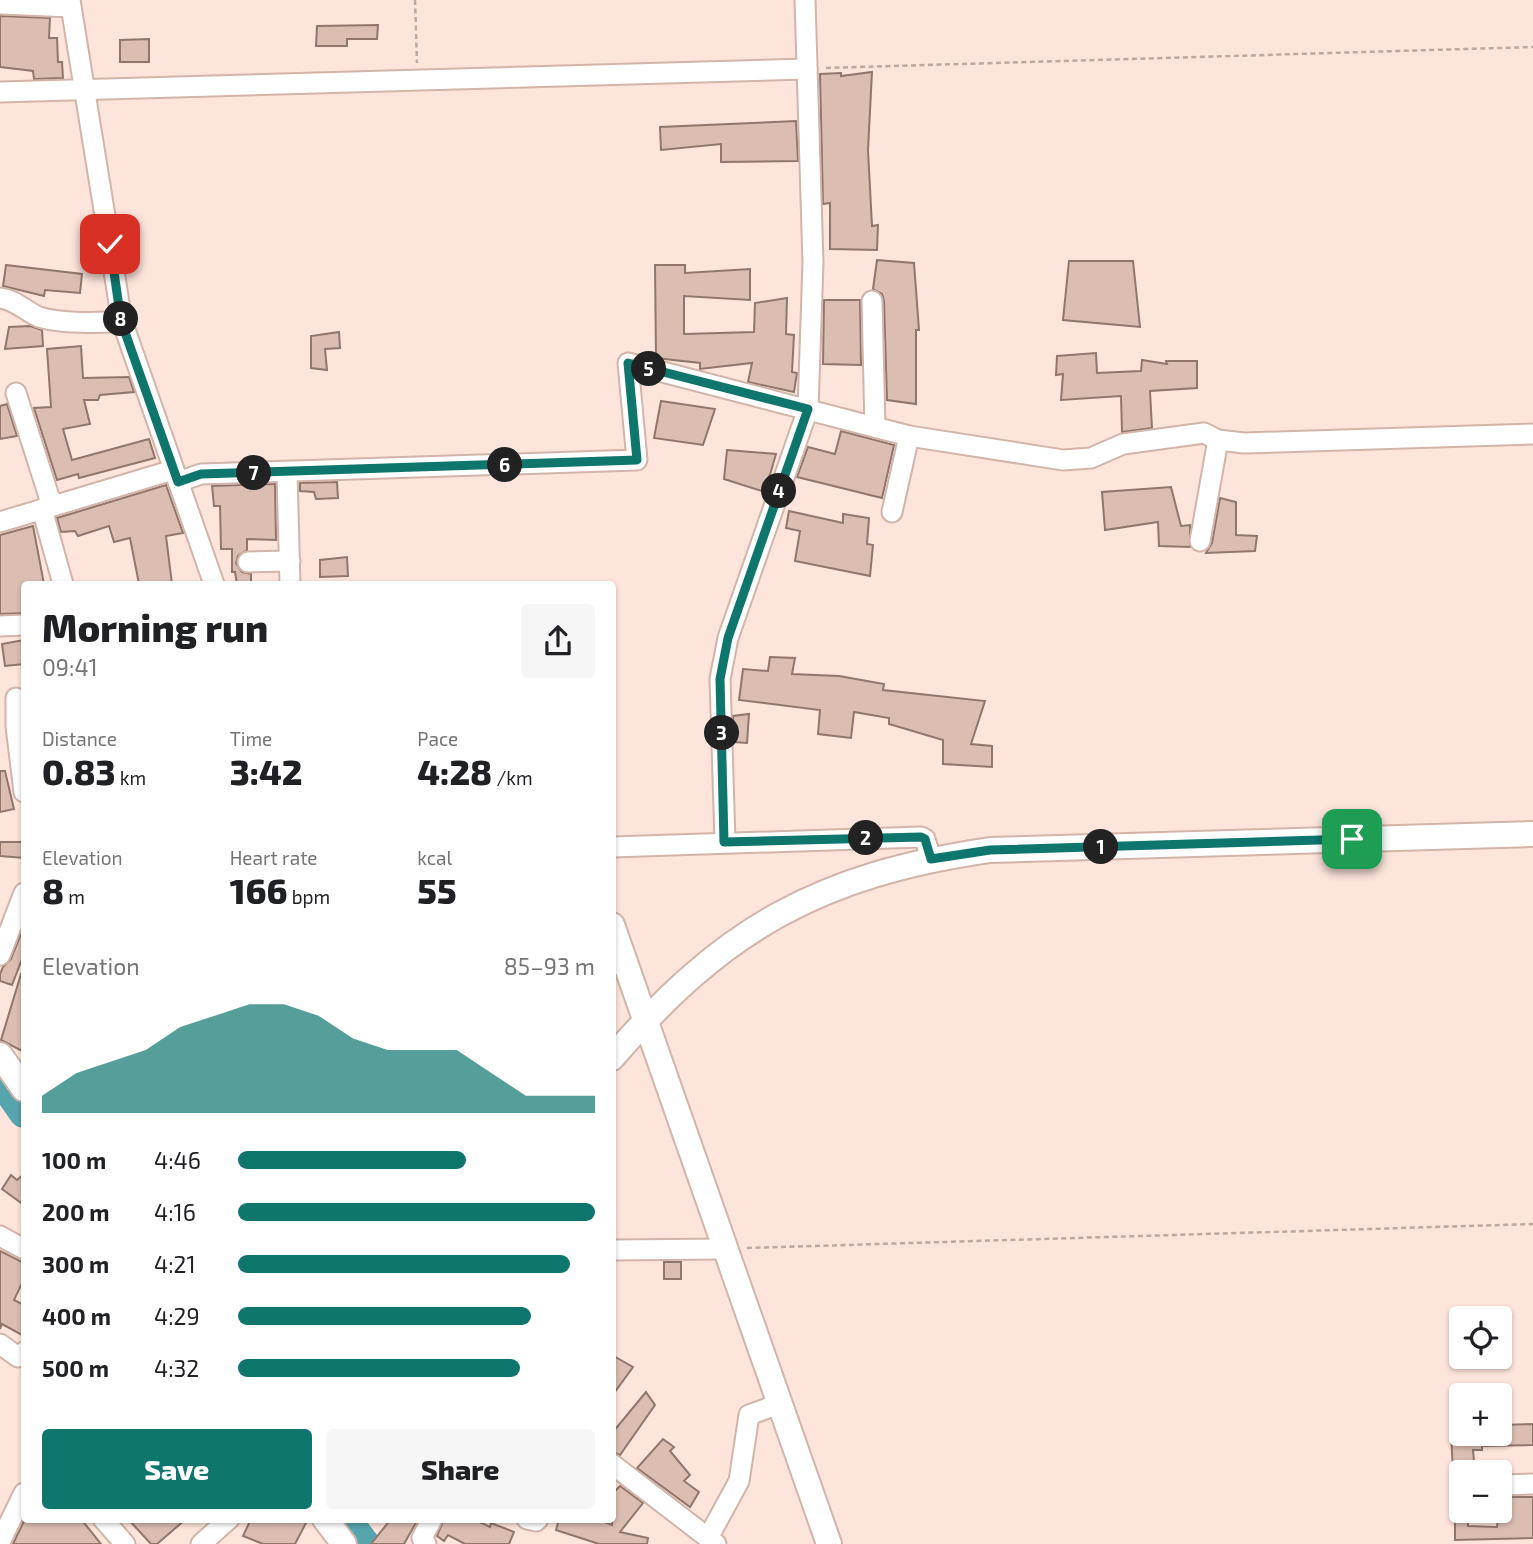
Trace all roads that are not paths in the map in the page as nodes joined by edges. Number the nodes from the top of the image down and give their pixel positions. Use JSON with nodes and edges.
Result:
{"nodes":[{"id":1,"x":805,"y":0,"type":"edge"},
{"id":2,"x":2,"y":4,"type":"dead end"},
{"id":3,"x":71,"y":4,"type":"edge"},
{"id":4,"x":807,"y":69,"type":"junction"},
{"id":5,"x":86,"y":90,"type":"junction"},
{"id":6,"x":0,"y":92,"type":"edge"},
{"id":7,"x":0,"y":298,"type":"edge"},
{"id":8,"x":873,"y":301,"type":"dead end"},
{"id":9,"x":121,"y":321,"type":"junction"},
{"id":10,"x":16,"y":393,"type":"dead end"},
{"id":11,"x":808,"y":409,"type":"junction"},
{"id":12,"x":875,"y":427,"type":"junction"},
{"id":13,"x":1533,"y":434,"type":"edge"},
{"id":14,"x":909,"y":436,"type":"junction"},
{"id":15,"x":1217,"y":440,"type":"junction"},
{"id":16,"x":287,"y":472,"type":"junction"},
{"id":17,"x":176,"y":476,"type":"junction"},
{"id":18,"x":47,"y":508,"type":"junction"},
{"id":19,"x":892,"y":512,"type":"dead end"},
{"id":20,"x":0,"y":522,"type":"edge"},
{"id":21,"x":1199,"y":541,"type":"dead end"},
{"id":22,"x":290,"y":561,"type":"junction"},
{"id":23,"x":248,"y":562,"type":"dead end"},
{"id":24,"x":62,"y":581,"type":"edge"},
{"id":25,"x":214,"y":581,"type":"edge"},
{"id":26,"x":290,"y":581,"type":"edge"},
{"id":27,"x":21,"y":625,"type":"edge"},
{"id":28,"x":0,"y":626,"type":"edge"},
{"id":29,"x":16,"y":698,"type":"dead end"},
{"id":30,"x":21,"y":767,"type":"edge"},
{"id":31,"x":1533,"y":834,"type":"edge"},
{"id":32,"x":724,"y":842,"type":"junction"},
{"id":33,"x":616,"y":846,"type":"edge"},
{"id":34,"x":931,"y":859,"type":"junction"},
{"id":35,"x":21,"y":901,"type":"edge"},
{"id":36,"x":616,"y":937,"type":"edge"},
{"id":37,"x":0,"y":955,"type":"edge"},
{"id":38,"x":647,"y":1018,"type":"junction"},
{"id":39,"x":616,"y":1053,"type":"edge"},
{"id":40,"x":0,"y":1055,"type":"edge"},
{"id":41,"x":21,"y":1085,"type":"edge"},
{"id":42,"x":0,"y":1236,"type":"edge"},
{"id":43,"x":21,"y":1247,"type":"edge"},
{"id":44,"x":726,"y":1249,"type":"junction"},
{"id":45,"x":616,"y":1250,"type":"edge"},
{"id":46,"x":0,"y":1344,"type":"edge"},
{"id":47,"x":21,"y":1354,"type":"edge"},
{"id":48,"x":779,"y":1404,"type":"junction"},
{"id":49,"x":616,"y":1467,"type":"edge"},
{"id":50,"x":1533,"y":1484,"type":"edge"},
{"id":51,"x":1512,"y":1485,"type":"edge"},
{"id":52,"x":21,"y":1499,"type":"edge"},
{"id":53,"x":107,"y":1523,"type":"edge"},
{"id":54,"x":225,"y":1523,"type":"edge"},
{"id":55,"x":328,"y":1523,"type":"edge"},
{"id":56,"x":430,"y":1523,"type":"edge"},
{"id":57,"x":712,"y":1541,"type":"edge"},
{"id":58,"x":0,"y":1542,"type":"edge"},
{"id":59,"x":125,"y":1544,"type":"edge"},
{"id":60,"x":201,"y":1544,"type":"edge"},
{"id":61,"x":344,"y":1544,"type":"edge"},
{"id":62,"x":426,"y":1544,"type":"edge"},
{"id":63,"x":829,"y":1544,"type":"edge"}],
"edges":[{"from":1,"to":4,"type":"street"},
{"from":2,"to":3,"type":"street"},
{"from":3,"to":5,"type":"street"},
{"from":4,"to":5,"type":"street"},
{"from":4,"to":11,"type":"street"},
{"from":5,"to":6,"type":"street"},
{"from":5,"to":9,"type":"street"},
{"from":7,"to":9,"type":"street"},
{"from":8,"to":12,"type":"street"},
{"from":9,"to":17,"type":"street"},
{"from":10,"to":18,"type":"street"},
{"from":11,"to":12,"type":"street"},
{"from":11,"to":16,"type":"street"},
{"from":11,"to":32,"type":"street"},
{"from":12,"to":14,"type":"street"},
{"from":13,"to":15,"type":"street"},
{"from":14,"to":15,"type":"street"},
{"from":14,"to":19,"type":"street"},
{"from":15,"to":21,"type":"street"},
{"from":16,"to":17,"type":"street"},
{"from":16,"to":22,"type":"street"},
{"from":17,"to":18,"type":"street"},
{"from":17,"to":25,"type":"street"},
{"from":18,"to":20,"type":"street"},
{"from":18,"to":24,"type":"street"},
{"from":22,"to":23,"type":"street"},
{"from":22,"to":26,"type":"street"},
{"from":27,"to":28,"type":"street"},
{"from":29,"to":30,"type":"street"},
{"from":31,"to":34,"type":"street"},
{"from":32,"to":33,"type":"street"},
{"from":32,"to":34,"type":"street"},
{"from":34,"to":38,"type":"street"},
{"from":35,"to":37,"type":"street"},
{"from":36,"to":38,"type":"street"},
{"from":38,"to":39,"type":"street"},
{"from":38,"to":44,"type":"street"},
{"from":40,"to":41,"type":"street"},
{"from":42,"to":43,"type":"street"},
{"from":44,"to":45,"type":"street"},
{"from":44,"to":48,"type":"street"},
{"from":46,"to":47,"type":"street"},
{"from":48,"to":57,"type":"street"},
{"from":48,"to":63,"type":"street"},
{"from":49,"to":57,"type":"street"},
{"from":50,"to":51,"type":"street"},
{"from":52,"to":58,"type":"street"},
{"from":53,"to":59,"type":"street"},
{"from":54,"to":60,"type":"street"},
{"from":55,"to":61,"type":"street"},
{"from":56,"to":62,"type":"street"}]}
